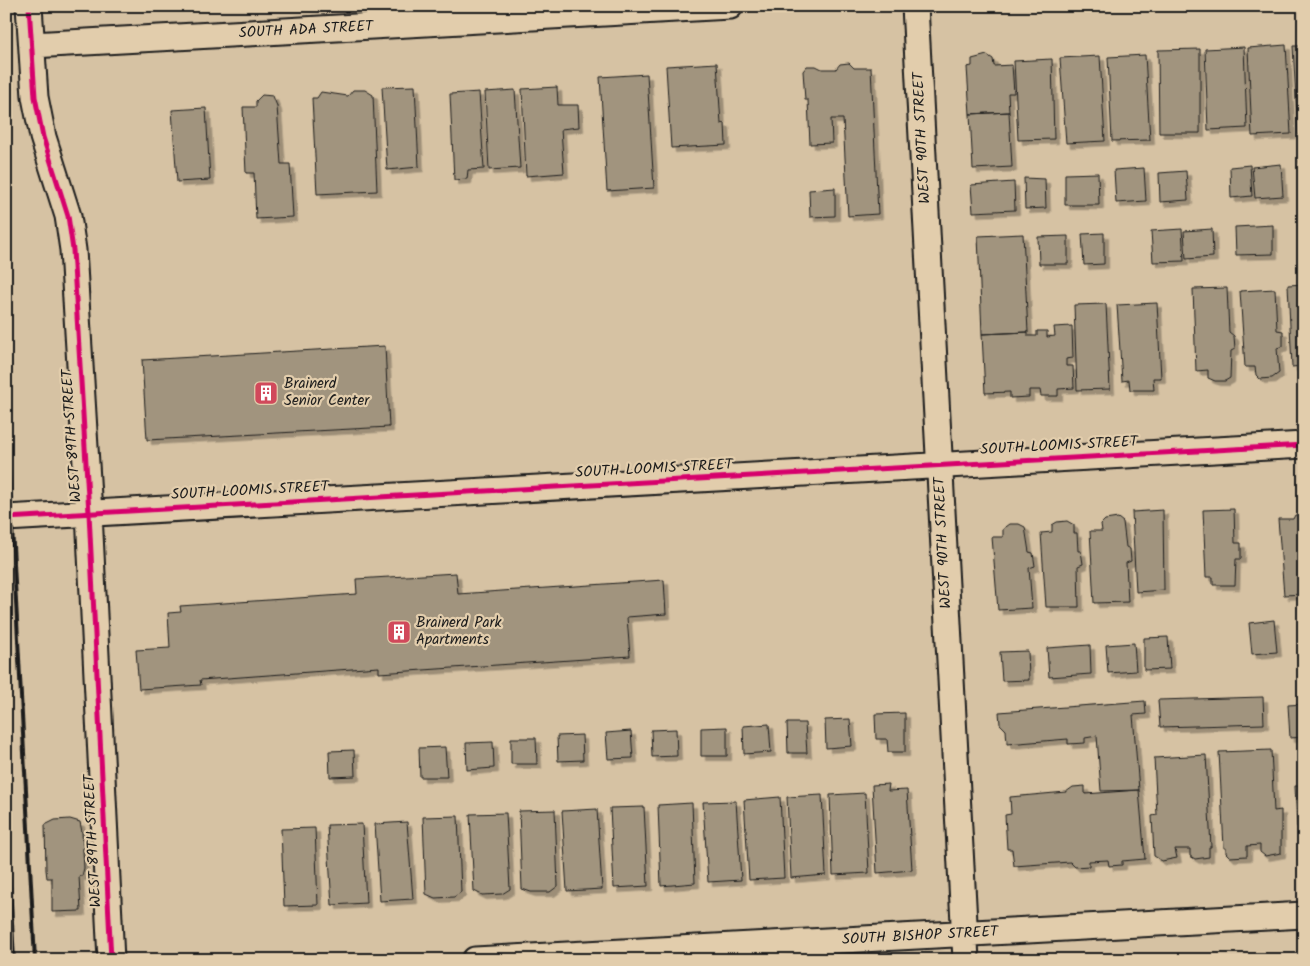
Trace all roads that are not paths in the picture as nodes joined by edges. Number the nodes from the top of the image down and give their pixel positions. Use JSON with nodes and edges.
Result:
{"nodes":[{"id":1,"x":30,"y":6,"type":"edge"},
{"id":2,"x":730,"y":6,"type":"edge"},
{"id":3,"x":915,"y":6,"type":"edge"},
{"id":4,"x":32,"y":45,"type":"junction"},
{"id":5,"x":1304,"y":445,"type":"edge"},
{"id":6,"x":939,"y":465,"type":"junction"},
{"id":7,"x":89,"y":513,"type":"junction"},
{"id":8,"x":6,"y":518,"type":"edge"},
{"id":9,"x":1304,"y":915,"type":"edge"},
{"id":10,"x":964,"y":934,"type":"junction"},
{"id":11,"x":111,"y":960,"type":"edge"},
{"id":12,"x":475,"y":960,"type":"edge"},
{"id":13,"x":966,"y":960,"type":"edge"}],
"edges":[{"from":1,"to":4,"type":"street","name":"WEST 89TH STREET"},
{"from":2,"to":4,"type":"street","name":"SOUTH ADA STREET"},
{"from":3,"to":6,"type":"street","name":"WEST 90TH STREET"},
{"from":4,"to":7,"type":"street","name":"WEST 89TH STREET"},
{"from":5,"to":6,"type":"street","name":"SOUTH LOOMIS STREET"},
{"from":6,"to":7,"type":"street","name":"SOUTH LOOMIS STREET"},
{"from":6,"to":10,"type":"street","name":"WEST 90TH STREET"},
{"from":7,"to":8,"type":"street","name":"SOUTH LOOMIS STREET"},
{"from":7,"to":11,"type":"street","name":"WEST 89TH STREET"},
{"from":9,"to":10,"type":"street","name":"SOUTH BISHOP STREET"},
{"from":10,"to":12,"type":"street","name":"SOUTH BISHOP STREET"},
{"from":10,"to":13,"type":"street","name":"WEST 90TH STREET"}]}
